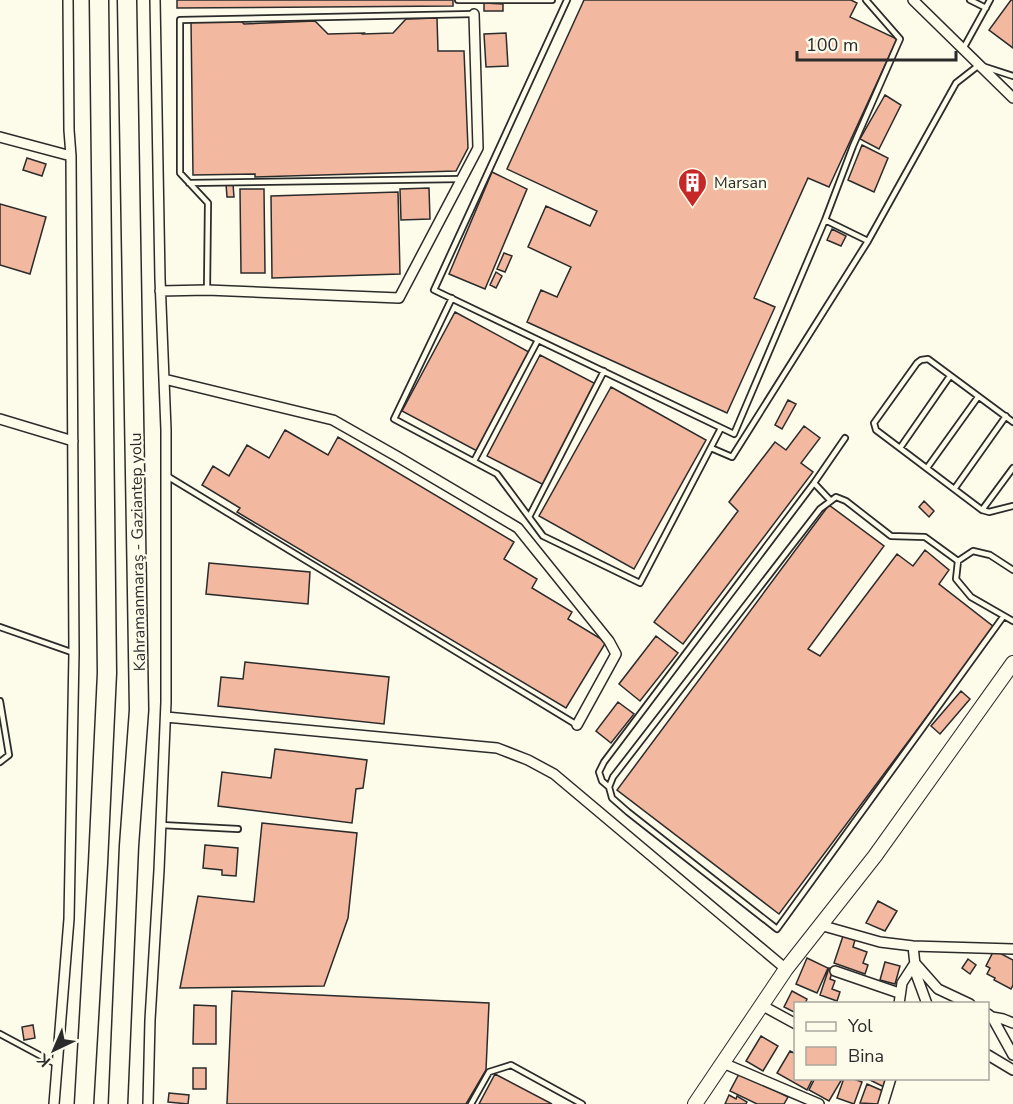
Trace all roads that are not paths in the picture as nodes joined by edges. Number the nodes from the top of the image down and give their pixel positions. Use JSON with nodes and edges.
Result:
{"nodes":[{"id":1,"x":68,"y":0,"type":"edge"},
{"id":2,"x":99,"y":0,"type":"edge"},
{"id":3,"x":127,"y":0,"type":"edge"},
{"id":4,"x":155,"y":0,"type":"edge"},
{"id":5,"x":458,"y":0,"type":"edge"},
{"id":6,"x":552,"y":0,"type":"edge"},
{"id":7,"x":567,"y":0,"type":"edge"},
{"id":8,"x":866,"y":0,"type":"edge"},
{"id":9,"x":913,"y":0,"type":"edge"},
{"id":10,"x":970,"y":0,"type":"edge"},
{"id":11,"x":990,"y":0,"type":"edge"},
{"id":12,"x":986,"y":8,"type":"junction"},
{"id":13,"x":474,"y":14,"type":"joint"},
{"id":14,"x":963,"y":49,"type":"junction"},
{"id":15,"x":979,"y":65,"type":"junction"},
{"id":16,"x":1013,"y":76,"type":"edge"},
{"id":17,"x":1013,"y":98,"type":"edge"},
{"id":18,"x":0,"y":137,"type":"edge"},
{"id":19,"x":71,"y":156,"type":"junction"},
{"id":20,"x":461,"y":179,"type":"junction"},
{"id":21,"x":189,"y":183,"type":"junction"},
{"id":22,"x":825,"y":220,"type":"junction"},
{"id":23,"x":868,"y":241,"type":"junction"},
{"id":24,"x":207,"y":290,"type":"junction"},
{"id":25,"x":160,"y":291,"type":"junction"},
{"id":26,"x":452,"y":298,"type":"junction"},
{"id":27,"x":538,"y":340,"type":"junction"},
{"id":28,"x":604,"y":371,"type":"junction"},
{"id":29,"x":950,"y":376,"type":"junction"},
{"id":30,"x":164,"y":379,"type":"junction"},
{"id":31,"x":978,"y":397,"type":"junction"},
{"id":32,"x":1006,"y":416,"type":"junction"},
{"id":33,"x":0,"y":419,"type":"edge"},
{"id":34,"x":1013,"y":422,"type":"edge"},
{"id":35,"x":721,"y":428,"type":"junction"},
{"id":36,"x":845,"y":438,"type":"dead end"},
{"id":37,"x":73,"y":441,"type":"junction"},
{"id":38,"x":711,"y":448,"type":"junction"},
{"id":39,"x":900,"y":448,"type":"junction"},
{"id":40,"x":474,"y":461,"type":"junction"},
{"id":41,"x":927,"y":468,"type":"junction"},
{"id":42,"x":1013,"y":468,"type":"edge"},
{"id":43,"x":166,"y":475,"type":"junction"},
{"id":44,"x":814,"y":483,"type":"junction"},
{"id":45,"x":955,"y":488,"type":"junction"},
{"id":46,"x":830,"y":500,"type":"junction"},
{"id":47,"x":1013,"y":506,"type":"edge"},
{"id":48,"x":982,"y":510,"type":"junction"},
{"id":49,"x":529,"y":517,"type":"junction"},
{"id":50,"x":958,"y":561,"type":"junction"},
{"id":51,"x":1013,"y":570,"type":"edge"},
{"id":52,"x":1003,"y":617,"type":"junction"},
{"id":53,"x":1013,"y":621,"type":"edge"},
{"id":54,"x":0,"y":627,"type":"edge"},
{"id":55,"x":74,"y":653,"type":"junction"},
{"id":56,"x":1013,"y":663,"type":"edge"},
{"id":57,"x":0,"y":701,"type":"edge"},
{"id":58,"x":165,"y":717,"type":"junction"},
{"id":59,"x":577,"y":725,"type":"joint"},
{"id":60,"x":0,"y":762,"type":"edge"},
{"id":61,"x":609,"y":787,"type":"junction"},
{"id":62,"x":161,"y":825,"type":"junction"},
{"id":63,"x":238,"y":829,"type":"dead end"},
{"id":64,"x":820,"y":925,"type":"junction"},
{"id":65,"x":913,"y":946,"type":"junction"},
{"id":66,"x":1013,"y":949,"type":"edge"},
{"id":67,"x":915,"y":963,"type":"junction"},
{"id":68,"x":786,"y":969,"type":"junction"},
{"id":69,"x":835,"y":971,"type":"dead end"},
{"id":70,"x":899,"y":993,"type":"junction"},
{"id":71,"x":899,"y":1002,"type":"edge"},
{"id":72,"x":926,"y":1002,"type":"edge"},
{"id":73,"x":966,"y":1002,"type":"edge"},
{"id":74,"x":763,"y":1006,"type":"junction"},
{"id":75,"x":989,"y":1016,"type":"edge"},
{"id":76,"x":794,"y":1023,"type":"edge"},
{"id":77,"x":1013,"y":1023,"type":"edge"},
{"id":78,"x":0,"y":1034,"type":"edge"},
{"id":79,"x":1013,"y":1055,"type":"edge"},
{"id":80,"x":989,"y":1056,"type":"edge"},
{"id":81,"x":723,"y":1063,"type":"junction"},
{"id":82,"x":56,"y":1064,"type":"junction"},
{"id":83,"x":1013,"y":1070,"type":"edge"},
{"id":84,"x":890,"y":1080,"type":"edge"},
{"id":85,"x":54,"y":1104,"type":"edge"},
{"id":86,"x":84,"y":1104,"type":"edge"},
{"id":87,"x":118,"y":1104,"type":"edge"},
{"id":88,"x":148,"y":1104,"type":"edge"},
{"id":89,"x":471,"y":1104,"type":"edge"},
{"id":90,"x":582,"y":1104,"type":"edge"},
{"id":91,"x":695,"y":1104,"type":"edge"},
{"id":92,"x":819,"y":1104,"type":"edge"},
{"id":93,"x":884,"y":1104,"type":"edge"}],
"edges":[{"from":1,"to":19,"type":"street"},
{"from":2,"to":86,"type":"highway","name":"Kahramanmaraş - Gaziantep yolu"},
{"from":3,"to":87,"type":"highway","name":"Kahramanmaraş - Gaziantep yolu"},
{"from":4,"to":25,"type":"street"},
{"from":5,"to":6,"type":"lane"},
{"from":7,"to":26,"type":"lane"},
{"from":8,"to":22,"type":"lane"},
{"from":9,"to":14,"type":"street"},
{"from":10,"to":12,"type":"lane"},
{"from":11,"to":12,"type":"lane"},
{"from":12,"to":14,"type":"lane"},
{"from":13,"to":20,"type":"street"},
{"from":13,"to":21,"type":"lane"},
{"from":14,"to":15,"type":"street"},
{"from":15,"to":16,"type":"lane"},
{"from":15,"to":17,"type":"street"},
{"from":15,"to":23,"type":"lane"},
{"from":18,"to":19,"type":"street"},
{"from":19,"to":37,"type":"street"},
{"from":20,"to":21,"type":"lane"},
{"from":20,"to":24,"type":"street"},
{"from":21,"to":24,"type":"lane"},
{"from":22,"to":23,"type":"lane"},
{"from":22,"to":35,"type":"lane"},
{"from":23,"to":38,"type":"lane"},
{"from":24,"to":25,"type":"street"},
{"from":25,"to":30,"type":"street"},
{"from":26,"to":27,"type":"lane"},
{"from":26,"to":40,"type":"lane"},
{"from":27,"to":28,"type":"lane"},
{"from":27,"to":40,"type":"lane"},
{"from":28,"to":35,"type":"lane"},
{"from":28,"to":49,"type":"lane"},
{"from":29,"to":31,"type":"lane"},
{"from":29,"to":39,"type":"lane"},
{"from":29,"to":39,"type":"lane"},
{"from":30,"to":43,"type":"street"},
{"from":30,"to":59,"type":"street"},
{"from":31,"to":32,"type":"lane"},
{"from":31,"to":41,"type":"lane"},
{"from":32,"to":34,"type":"lane"},
{"from":32,"to":45,"type":"lane"},
{"from":33,"to":37,"type":"street"},
{"from":35,"to":38,"type":"lane"},
{"from":36,"to":44,"type":"lane"},
{"from":37,"to":55,"type":"street"},
{"from":38,"to":49,"type":"lane"},
{"from":39,"to":41,"type":"lane"},
{"from":40,"to":49,"type":"lane"},
{"from":41,"to":45,"type":"lane"},
{"from":42,"to":48,"type":"lane"},
{"from":43,"to":58,"type":"street"},
{"from":43,"to":59,"type":"lane"},
{"from":44,"to":46,"type":"lane"},
{"from":44,"to":61,"type":"lane"},
{"from":45,"to":48,"type":"lane"},
{"from":46,"to":50,"type":"lane"},
{"from":46,"to":61,"type":"lane"},
{"from":47,"to":48,"type":"lane"},
{"from":50,"to":51,"type":"lane"},
{"from":50,"to":52,"type":"lane"},
{"from":52,"to":53,"type":"lane"},
{"from":52,"to":61,"type":"lane"},
{"from":54,"to":55,"type":"lane"},
{"from":55,"to":82,"type":"street"},
{"from":56,"to":64,"type":"street"},
{"from":57,"to":60,"type":"lane"},
{"from":58,"to":62,"type":"street"},
{"from":58,"to":68,"type":"street"},
{"from":62,"to":63,"type":"lane"},
{"from":62,"to":88,"type":"street"},
{"from":64,"to":65,"type":"street"},
{"from":64,"to":68,"type":"street"},
{"from":65,"to":66,"type":"street"},
{"from":65,"to":67,"type":"street"},
{"from":67,"to":70,"type":"street"},
{"from":67,"to":72,"type":"street"},
{"from":67,"to":73,"type":"street"},
{"from":68,"to":74,"type":"street"},
{"from":69,"to":70,"type":"street"},
{"from":70,"to":71,"type":"street"},
{"from":74,"to":76,"type":"street"},
{"from":74,"to":81,"type":"street"},
{"from":75,"to":77,"type":"street"},
{"from":75,"to":79,"type":"street"},
{"from":78,"to":82,"type":"lane"},
{"from":80,"to":83,"type":"street"},
{"from":81,"to":91,"type":"street"},
{"from":81,"to":92,"type":"street"},
{"from":82,"to":85,"type":"street"},
{"from":84,"to":93,"type":"street"},
{"from":89,"to":90,"type":"lane"}]}
